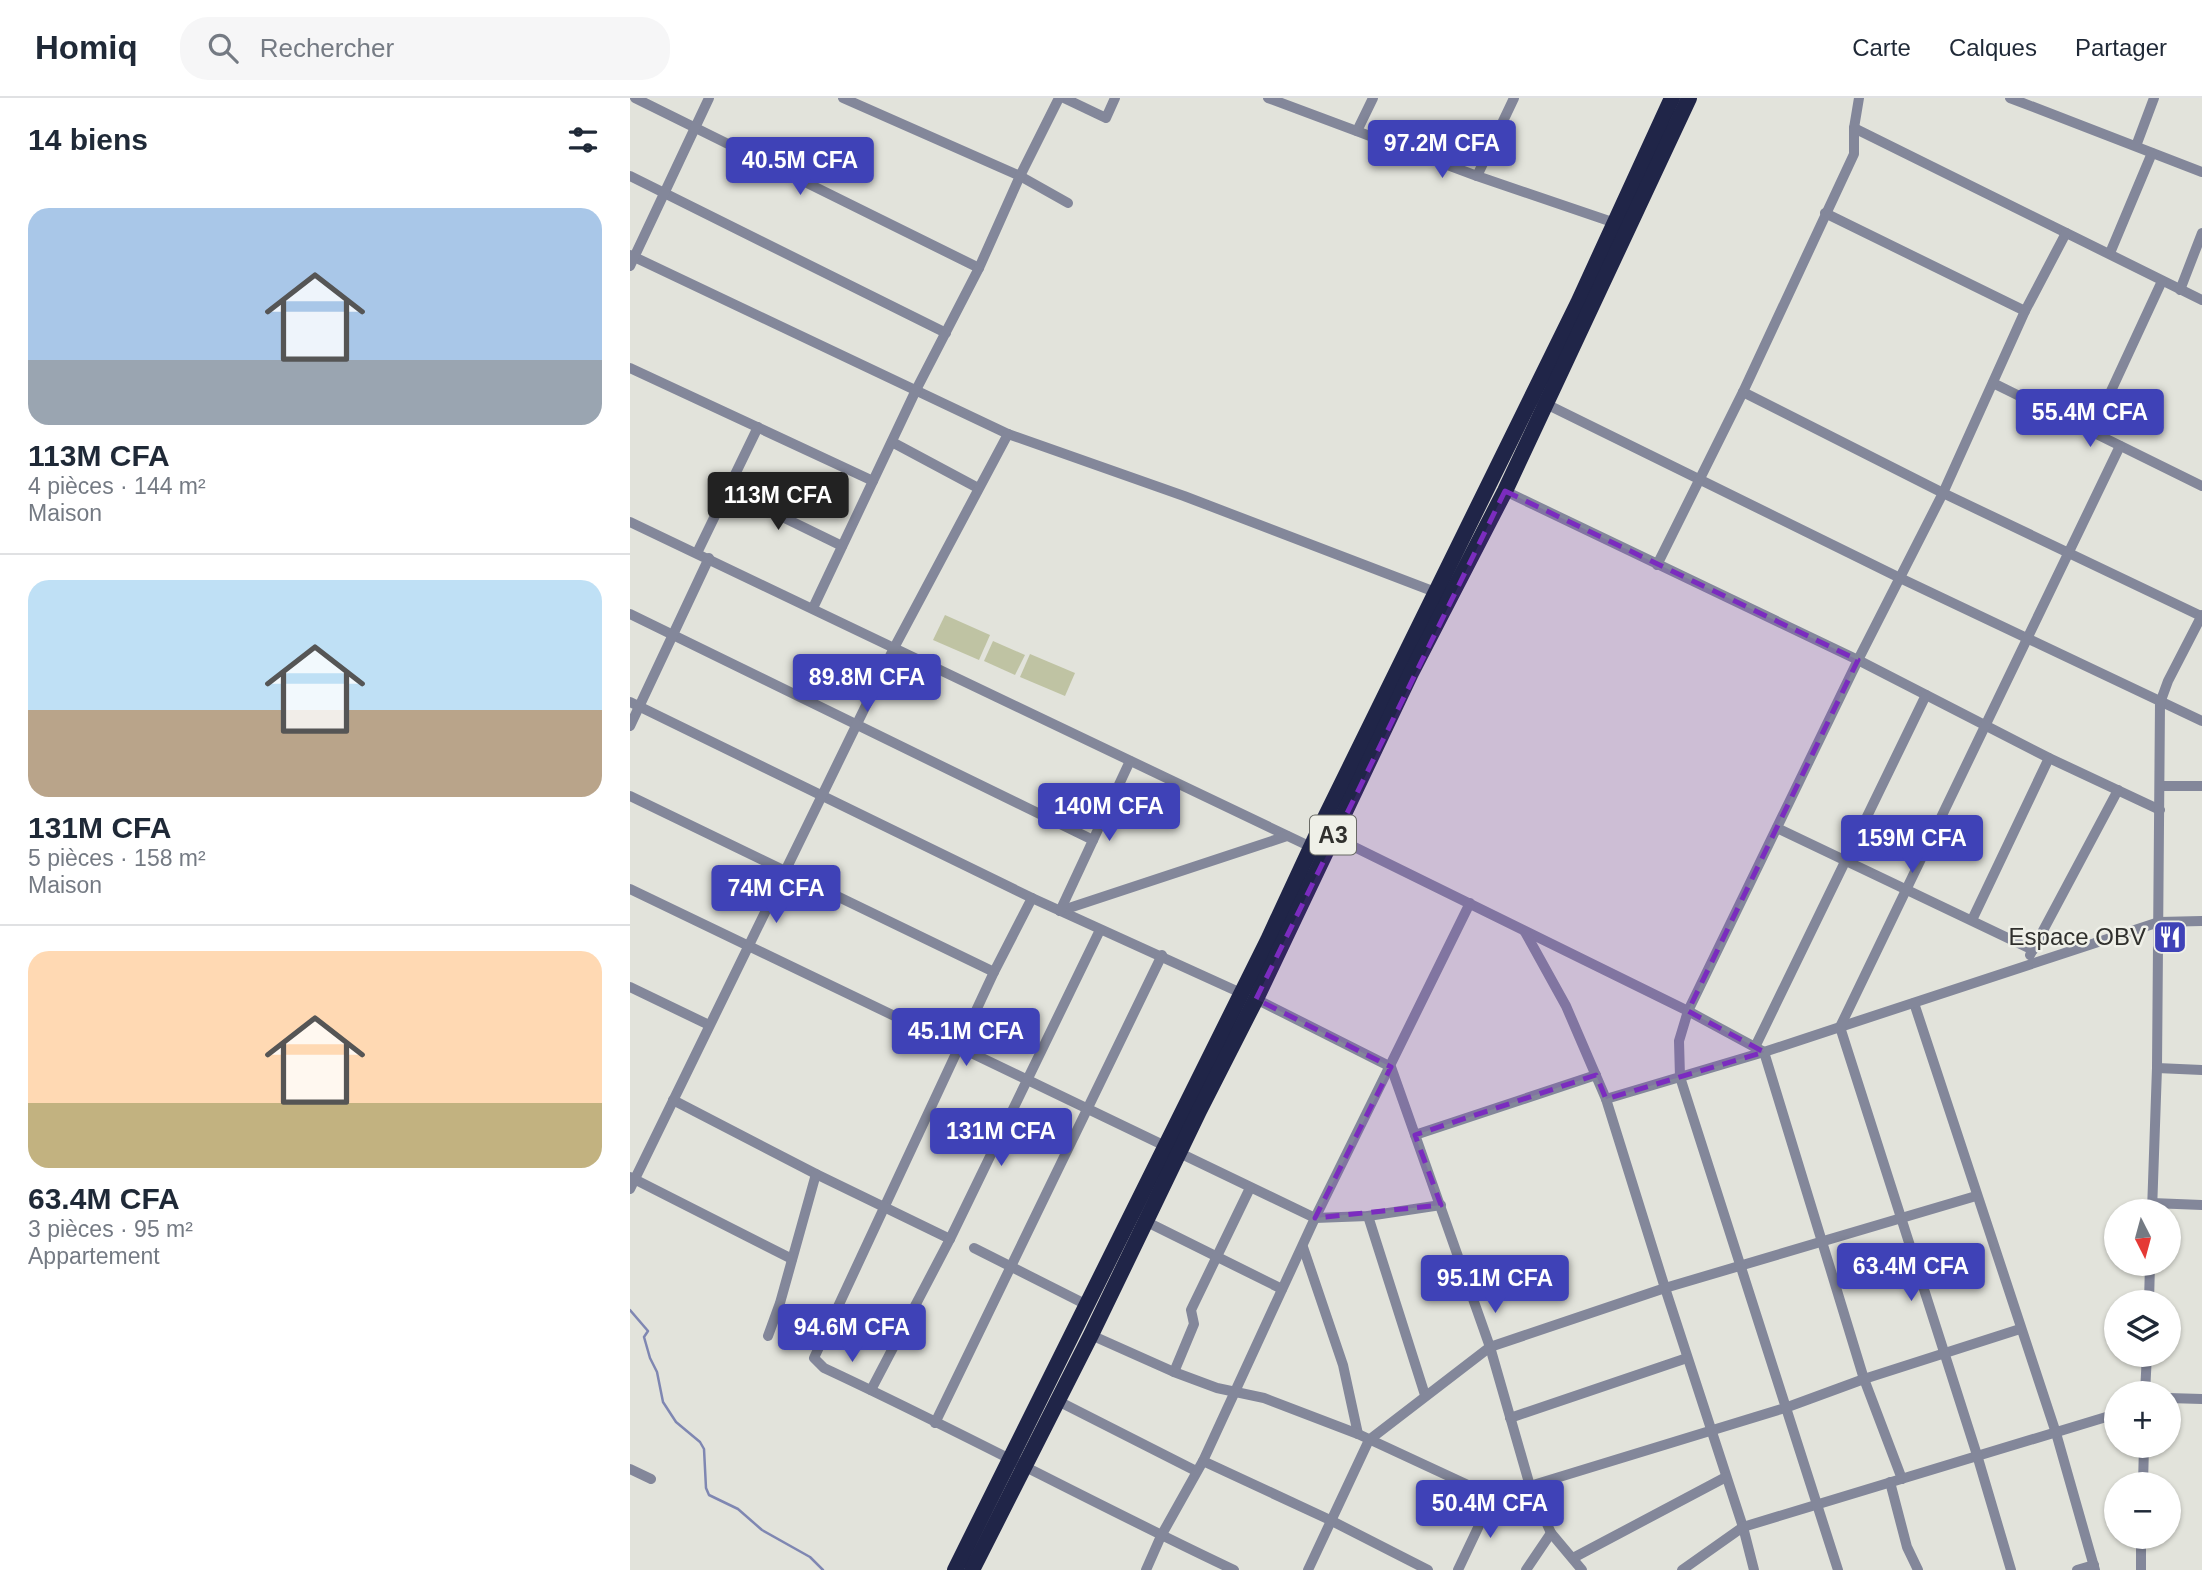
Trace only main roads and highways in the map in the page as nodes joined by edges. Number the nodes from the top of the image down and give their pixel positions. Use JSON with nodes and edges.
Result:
{"nodes":[{"id":1,"x":1672,"y":98,"type":"edge"},
{"id":2,"x":1689,"y":98,"type":"edge"},
{"id":3,"x":1621,"y":225,"type":"junction"},
{"id":4,"x":1538,"y":400,"type":"junction"},
{"id":5,"x":1326,"y":833,"type":"junction"},
{"id":6,"x":1248,"y":996,"type":"junction"},
{"id":7,"x":1172,"y":1151,"type":"junction"},
{"id":8,"x":1018,"y":1462,"type":"junction"},
{"id":9,"x":956,"y":1570,"type":"edge"},
{"id":10,"x":972,"y":1570,"type":"edge"}],
"edges":[{"from":1,"to":3,"type":"highway","number":"A3"},
{"from":2,"to":3,"type":"highway","number":"A3"},
{"from":3,"to":4,"type":"highway","number":"A3"},
{"from":4,"to":5,"type":"highway","number":"A3"},
{"from":4,"to":5,"type":"highway","number":"A3"},
{"from":5,"to":6,"type":"highway","number":"A3"},
{"from":5,"to":6,"type":"highway","number":"A3"},
{"from":6,"to":7,"type":"highway","number":"A3"},
{"from":7,"to":8,"type":"highway","number":"A3"},
{"from":7,"to":8,"type":"highway","number":"A3"},
{"from":8,"to":9,"type":"highway","number":"A3"},
{"from":8,"to":10,"type":"highway","number":"A3"}]}
